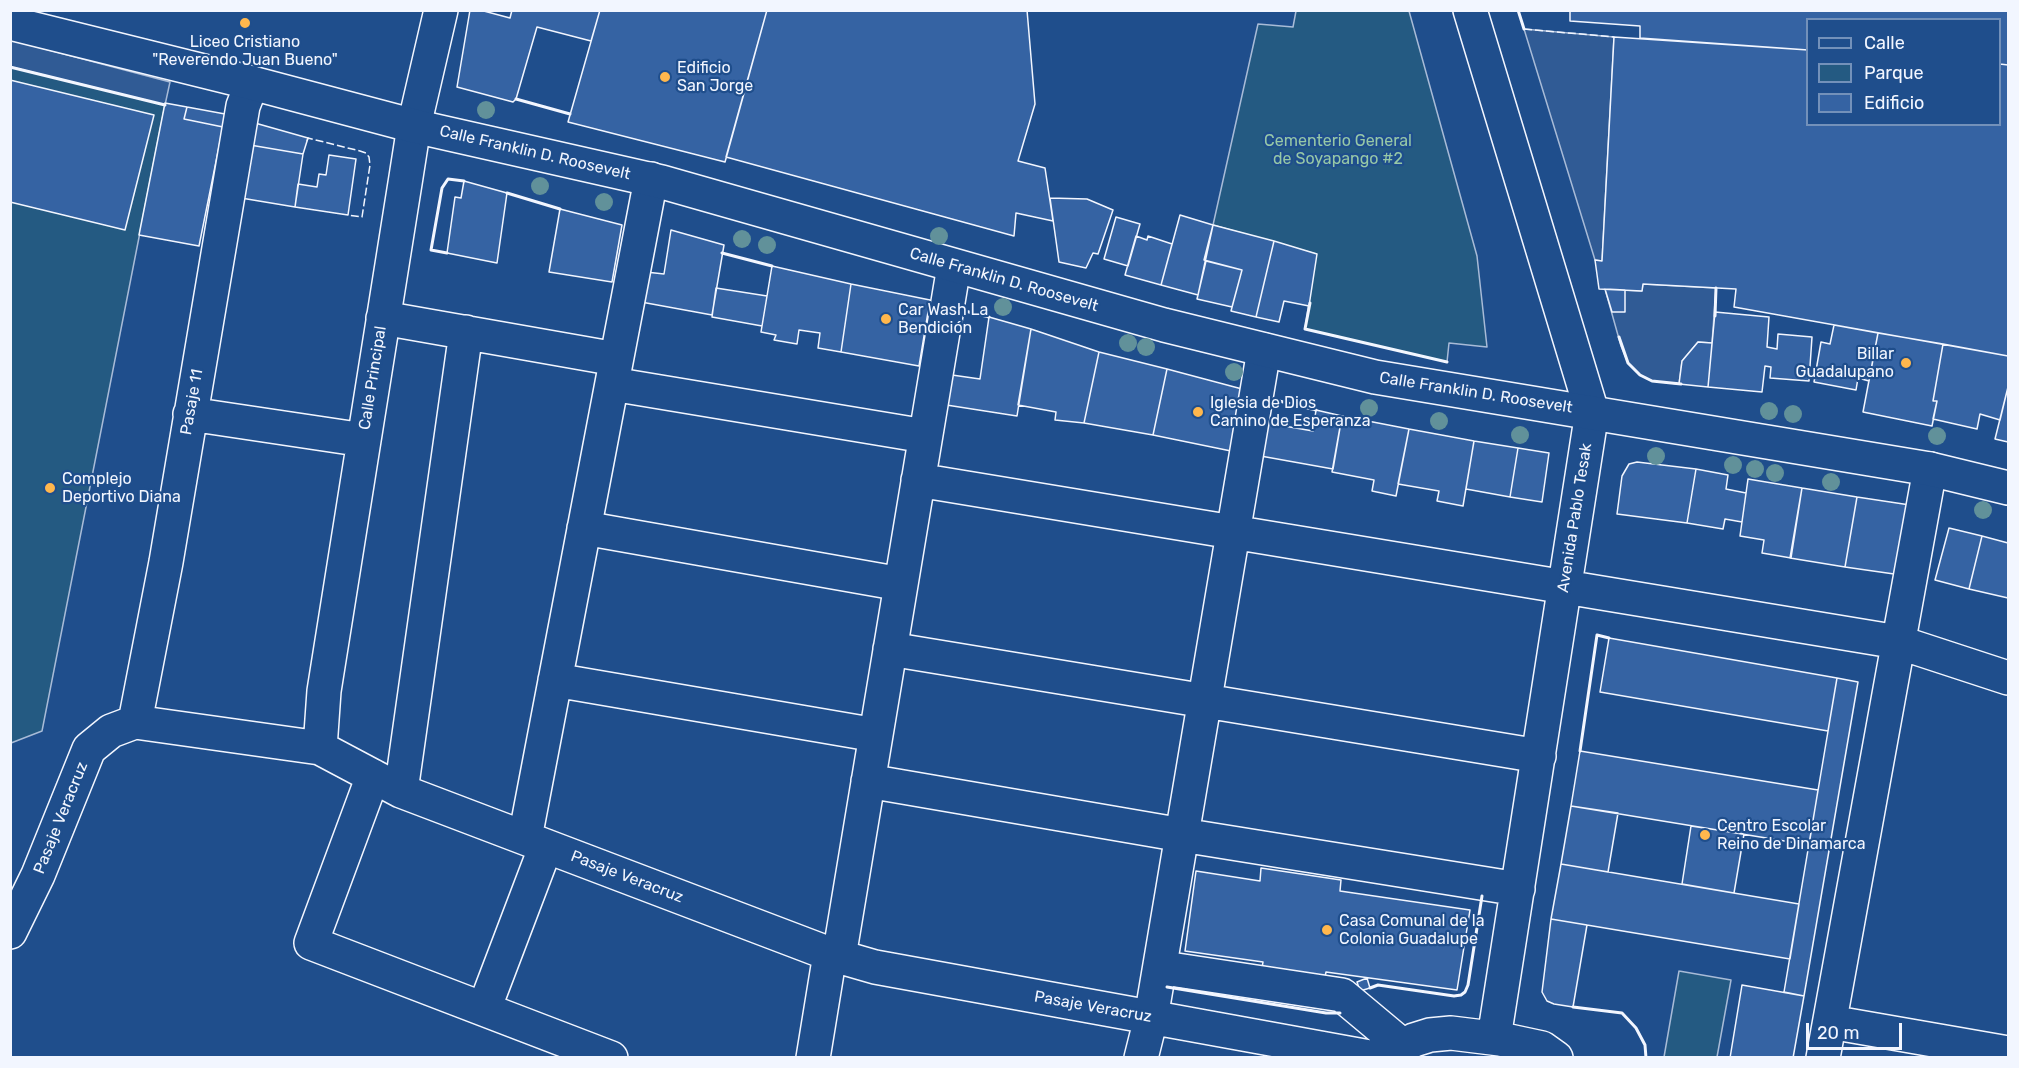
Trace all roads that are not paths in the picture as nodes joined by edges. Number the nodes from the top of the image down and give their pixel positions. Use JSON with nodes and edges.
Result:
{"nodes":[{"id":1,"x":441,"y":10,"type":"edge"},
{"id":2,"x":1470,"y":10,"type":"edge"},
{"id":3,"x":10,"y":23,"type":"edge"},
{"id":4,"x":252,"y":83,"type":"junction"},
{"id":5,"x":414,"y":126,"type":"junction"},
{"id":6,"x":651,"y":179,"type":"junction"},
{"id":7,"x":954,"y":266,"type":"junction"},
{"id":8,"x":383,"y":318,"type":"junction"},
{"id":9,"x":466,"y":332,"type":"junction"},
{"id":10,"x":1264,"y":350,"type":"junction"},
{"id":11,"x":614,"y":371,"type":"junction"},
{"id":12,"x":1592,"y":412,"type":"junction"},
{"id":13,"x":190,"y":414,"type":"junction"},
{"id":14,"x":925,"y":436,"type":"junction"},
{"id":15,"x":364,"y":440,"type":"junction"},
{"id":16,"x":1930,"y":469,"type":"junction"},
{"id":17,"x":918,"y":480,"type":"junction"},
{"id":18,"x":2008,"y":488,"type":"edge"},
{"id":19,"x":584,"y":528,"type":"junction"},
{"id":20,"x":1233,"y":532,"type":"junction"},
{"id":21,"x":901,"y":584,"type":"junction"},
{"id":22,"x":1565,"y":586,"type":"junction"},
{"id":23,"x":1898,"y":642,"type":"junction"},
{"id":24,"x":890,"y":649,"type":"junction"},
{"id":25,"x":2008,"y":678,"type":"edge"},
{"id":26,"x":555,"y":680,"type":"junction"},
{"id":27,"x":1204,"y":701,"type":"junction"},
{"id":28,"x":135,"y":722,"type":"junction"},
{"id":29,"x":876,"y":735,"type":"junction"},
{"id":30,"x":320,"y":748,"type":"junction"},
{"id":31,"x":1539,"y":756,"type":"junction"},
{"id":32,"x":868,"y":781,"type":"junction"},
{"id":33,"x":387,"y":783,"type":"junction"},
{"id":34,"x":1182,"y":835,"type":"junction"},
{"id":35,"x":536,"y":842,"type":"junction"},
{"id":36,"x":1518,"y":889,"type":"junction"},
{"id":37,"x":10,"y":932,"type":"edge"},
{"id":38,"x":834,"y":956,"type":"junction"},
{"id":39,"x":1170,"y":969,"type":"dead end"},
{"id":40,"x":484,"y":1009,"type":"junction"},
{"id":41,"x":1151,"y":1018,"type":"junction"},
{"id":42,"x":1830,"y":1022,"type":"junction"},
{"id":43,"x":1494,"y":1038,"type":"junction"},
{"id":44,"x":2008,"y":1047,"type":"edge"},
{"id":45,"x":1390,"y":1054,"type":"edge"},
{"id":46,"x":611,"y":1058,"type":"edge"},
{"id":47,"x":813,"y":1058,"type":"edge"},
{"id":48,"x":1141,"y":1058,"type":"edge"},
{"id":49,"x":1556,"y":1058,"type":"edge"},
{"id":50,"x":1823,"y":1058,"type":"edge"}],
"edges":[{"from":1,"to":5,"type":"street","name":"Calle Principal"},
{"from":2,"to":12,"type":"street","name":"Avenida Pablo Tesak"},
{"from":3,"to":4,"type":"street","name":"Calle Franklin D. Roosevelt"},
{"from":4,"to":5,"type":"street","name":"Calle Franklin D. Roosevelt"},
{"from":4,"to":13,"type":"street","name":"Pasaje 11"},
{"from":5,"to":6,"type":"street","name":"Calle Franklin D. Roosevelt"},
{"from":5,"to":8,"type":"street","name":"Calle Principal"},
{"from":6,"to":7,"type":"street","name":"Calle Franklin D. Roosevelt"},
{"from":6,"to":11,"type":"street"},
{"from":7,"to":10,"type":"street","name":"Calle Franklin D. Roosevelt"},
{"from":7,"to":14,"type":"street"},
{"from":8,"to":9,"type":"street"},
{"from":8,"to":15,"type":"street","name":"Calle Principal"},
{"from":9,"to":11,"type":"street"},
{"from":9,"to":33,"type":"street"},
{"from":10,"to":12,"type":"street","name":"Calle Franklin D. Roosevelt"},
{"from":10,"to":20,"type":"street"},
{"from":11,"to":14,"type":"street"},
{"from":11,"to":19,"type":"street"},
{"from":12,"to":16,"type":"street","name":"Calle Franklin D. Roosevelt"},
{"from":12,"to":22,"type":"street","name":"Avenida Pablo Tesak"},
{"from":13,"to":15,"type":"street"},
{"from":13,"to":28,"type":"street","name":"Pasaje 11"},
{"from":14,"to":17,"type":"street"},
{"from":15,"to":30,"type":"street","name":"Calle Principal"},
{"from":16,"to":18,"type":"street","name":"Calle Franklin D. Roosevelt"},
{"from":16,"to":23,"type":"street"},
{"from":17,"to":20,"type":"street"},
{"from":17,"to":21,"type":"street"},
{"from":19,"to":21,"type":"street"},
{"from":19,"to":26,"type":"street"},
{"from":20,"to":22,"type":"street"},
{"from":20,"to":27,"type":"street"},
{"from":21,"to":24,"type":"street"},
{"from":22,"to":23,"type":"street"},
{"from":22,"to":31,"type":"street","name":"Avenida Pablo Tesak"},
{"from":23,"to":25,"type":"street"},
{"from":23,"to":42,"type":"street"},
{"from":24,"to":27,"type":"street"},
{"from":24,"to":29,"type":"street"},
{"from":26,"to":29,"type":"street"},
{"from":26,"to":35,"type":"street"},
{"from":27,"to":31,"type":"street"},
{"from":27,"to":34,"type":"street"},
{"from":28,"to":30,"type":"street","name":"Pasaje Veracruz"},
{"from":28,"to":37,"type":"street","name":"Pasaje Veracruz"},
{"from":29,"to":32,"type":"street"},
{"from":30,"to":33,"type":"street","name":"Pasaje Veracruz"},
{"from":31,"to":36,"type":"street","name":"Avenida Pablo Tesak"},
{"from":32,"to":34,"type":"street"},
{"from":32,"to":38,"type":"street"},
{"from":33,"to":35,"type":"street","name":"Pasaje Veracruz"},
{"from":33,"to":40,"type":"street"},
{"from":34,"to":36,"type":"street"},
{"from":34,"to":41,"type":"street"},
{"from":35,"to":38,"type":"street","name":"Pasaje Veracruz"},
{"from":35,"to":40,"type":"street"},
{"from":36,"to":43,"type":"street","name":"Avenida Pablo Tesak"},
{"from":38,"to":41,"type":"street","name":"Pasaje Veracruz"},
{"from":38,"to":47,"type":"street"},
{"from":39,"to":45,"type":"street"},
{"from":40,"to":46,"type":"street"},
{"from":41,"to":45,"type":"street","name":"Pasaje Veracruz"},
{"from":41,"to":48,"type":"street"},
{"from":42,"to":44,"type":"street"},
{"from":42,"to":50,"type":"street"},
{"from":43,"to":45,"type":"street"},
{"from":43,"to":49,"type":"street"}]}
